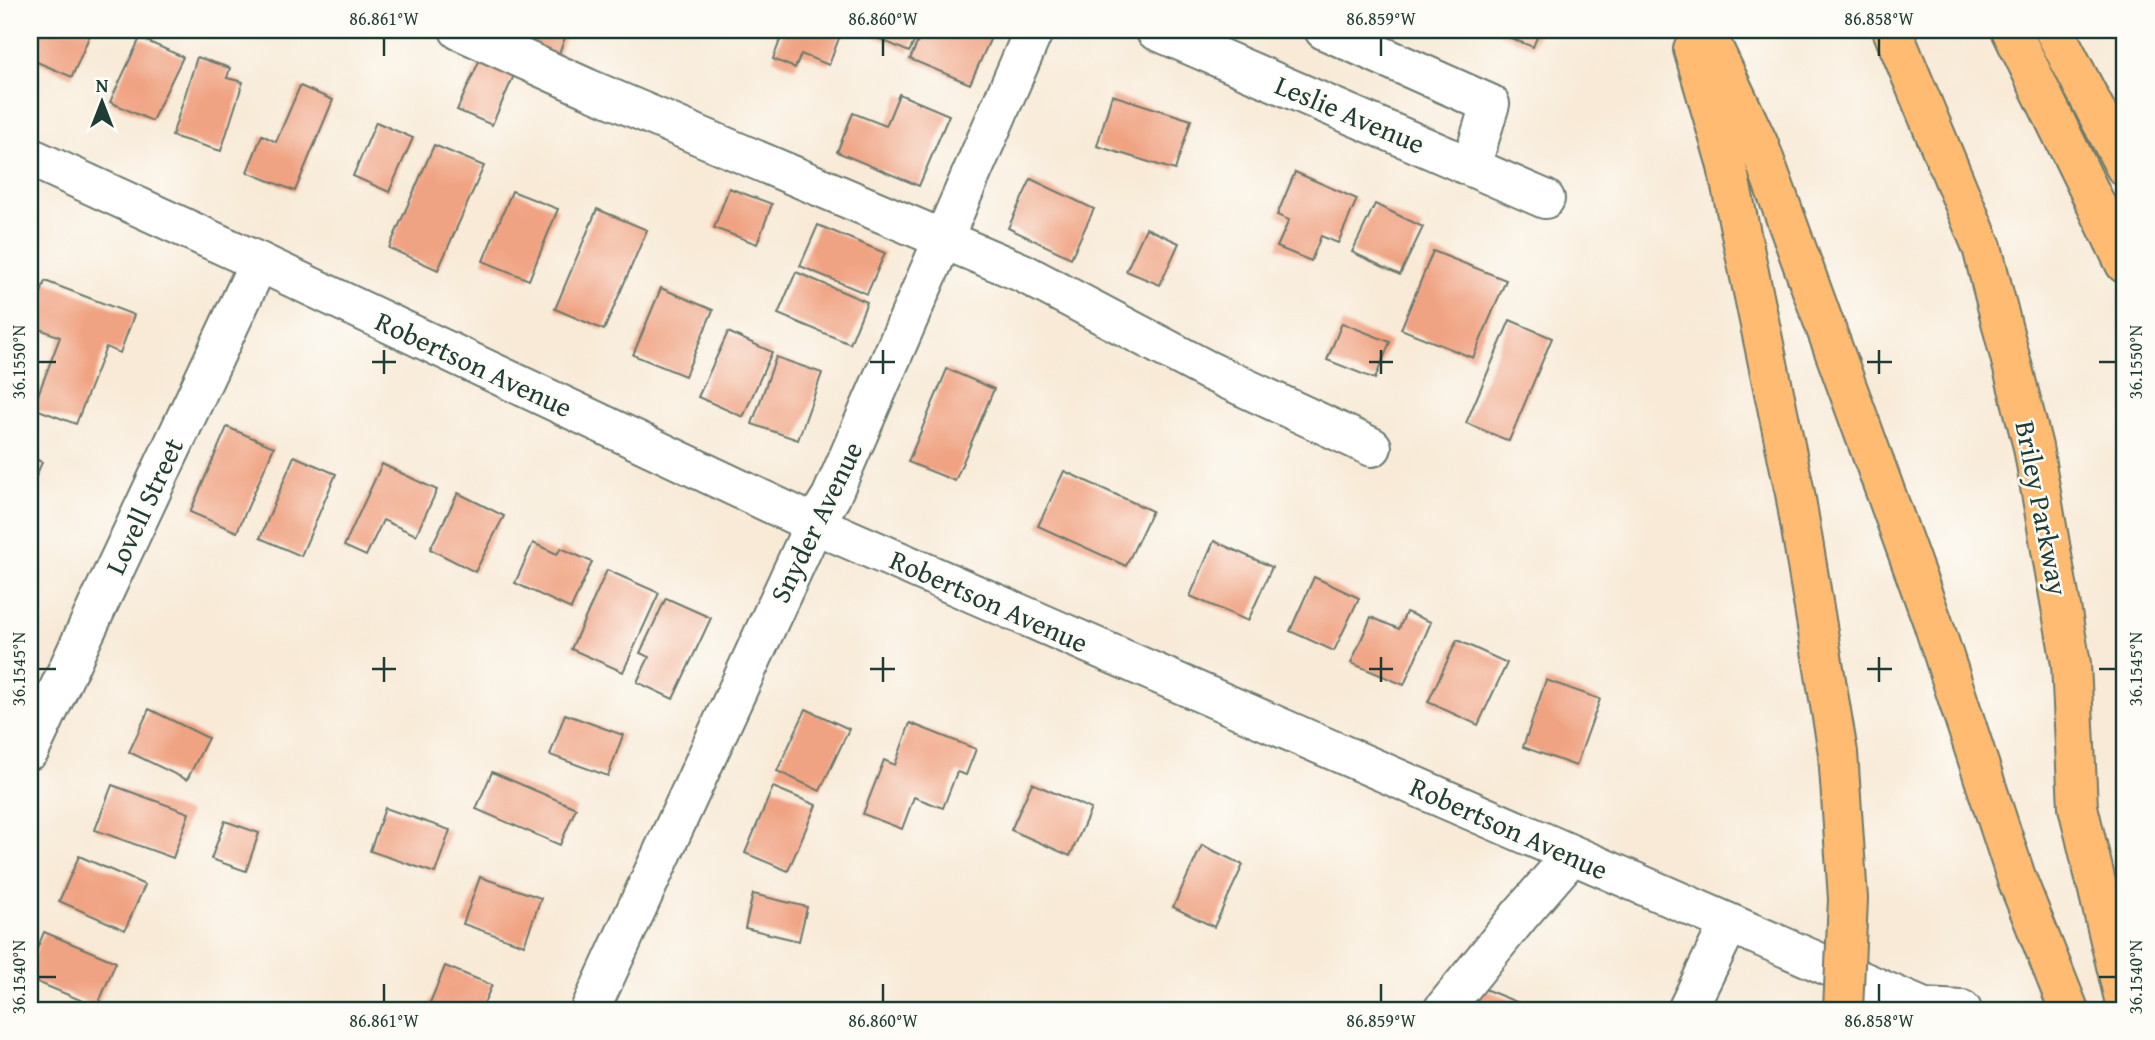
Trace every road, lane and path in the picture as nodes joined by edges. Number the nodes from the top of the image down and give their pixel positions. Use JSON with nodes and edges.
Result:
{"nodes":[{"id":1,"x":459,"y":30,"type":"edge"},
{"id":2,"x":1034,"y":30,"type":"edge"},
{"id":3,"x":1157,"y":30,"type":"edge"},
{"id":4,"x":1324,"y":30,"type":"edge"},
{"id":5,"x":1688,"y":30,"type":"edge"},
{"id":6,"x":1705,"y":30,"type":"edge"},
{"id":7,"x":1892,"y":30,"type":"edge"},
{"id":8,"x":2011,"y":30,"type":"edge"},
{"id":9,"x":2054,"y":30,"type":"edge"},
{"id":10,"x":30,"y":157,"type":"edge"},
{"id":11,"x":1471,"y":167,"type":"junction"},
{"id":12,"x":2125,"y":167,"type":"edge"},
{"id":13,"x":1545,"y":199,"type":"dead end"},
{"id":14,"x":944,"y":239,"type":"junction"},
{"id":15,"x":259,"y":262,"type":"junction"},
{"id":16,"x":2125,"y":264,"type":"edge"},
{"id":17,"x":1371,"y":447,"type":"dead end"},
{"id":18,"x":814,"y":524,"type":"junction"},
{"id":19,"x":30,"y":750,"type":"edge"},
{"id":20,"x":1572,"y":855,"type":"junction"},
{"id":21,"x":1729,"y":925,"type":"junction"},
{"id":22,"x":2125,"y":1003,"type":"edge"},
{"id":23,"x":590,"y":1010,"type":"edge"},
{"id":24,"x":1443,"y":1010,"type":"edge"},
{"id":25,"x":1687,"y":1010,"type":"edge"},
{"id":26,"x":1843,"y":1010,"type":"edge"},
{"id":27,"x":1962,"y":1010,"type":"edge"},
{"id":28,"x":2069,"y":1010,"type":"edge"}],
"edges":[{"from":1,"to":14,"type":"street"},
{"from":2,"to":14,"type":"street","name":"Snyder Avenue"},
{"from":3,"to":11,"type":"street","name":"Leslie Avenue"},
{"from":4,"to":11,"type":"street"},
{"from":5,"to":26,"type":"highway","bridge":true},
{"from":6,"to":28,"type":"highway"},
{"from":7,"to":22,"type":"highway","name":"Briley Parkway"},
{"from":8,"to":16,"type":"highway"},
{"from":9,"to":12,"type":"highway"},
{"from":10,"to":15,"type":"street","name":"Robertson Avenue"},
{"from":11,"to":13,"type":"street","name":"Leslie Avenue"},
{"from":14,"to":17,"type":"street"},
{"from":14,"to":18,"type":"street","name":"Snyder Avenue"},
{"from":15,"to":18,"type":"street","name":"Robertson Avenue"},
{"from":15,"to":19,"type":"street","name":"Lovell Street"},
{"from":18,"to":20,"type":"street","name":"Robertson Avenue"},
{"from":18,"to":23,"type":"street","name":"Snyder Avenue"},
{"from":20,"to":21,"type":"street","name":"Robertson Avenue"},
{"from":20,"to":24,"type":"street"},
{"from":21,"to":25,"type":"street"},
{"from":21,"to":27,"type":"street","name":"Robertson Avenue"}]}
